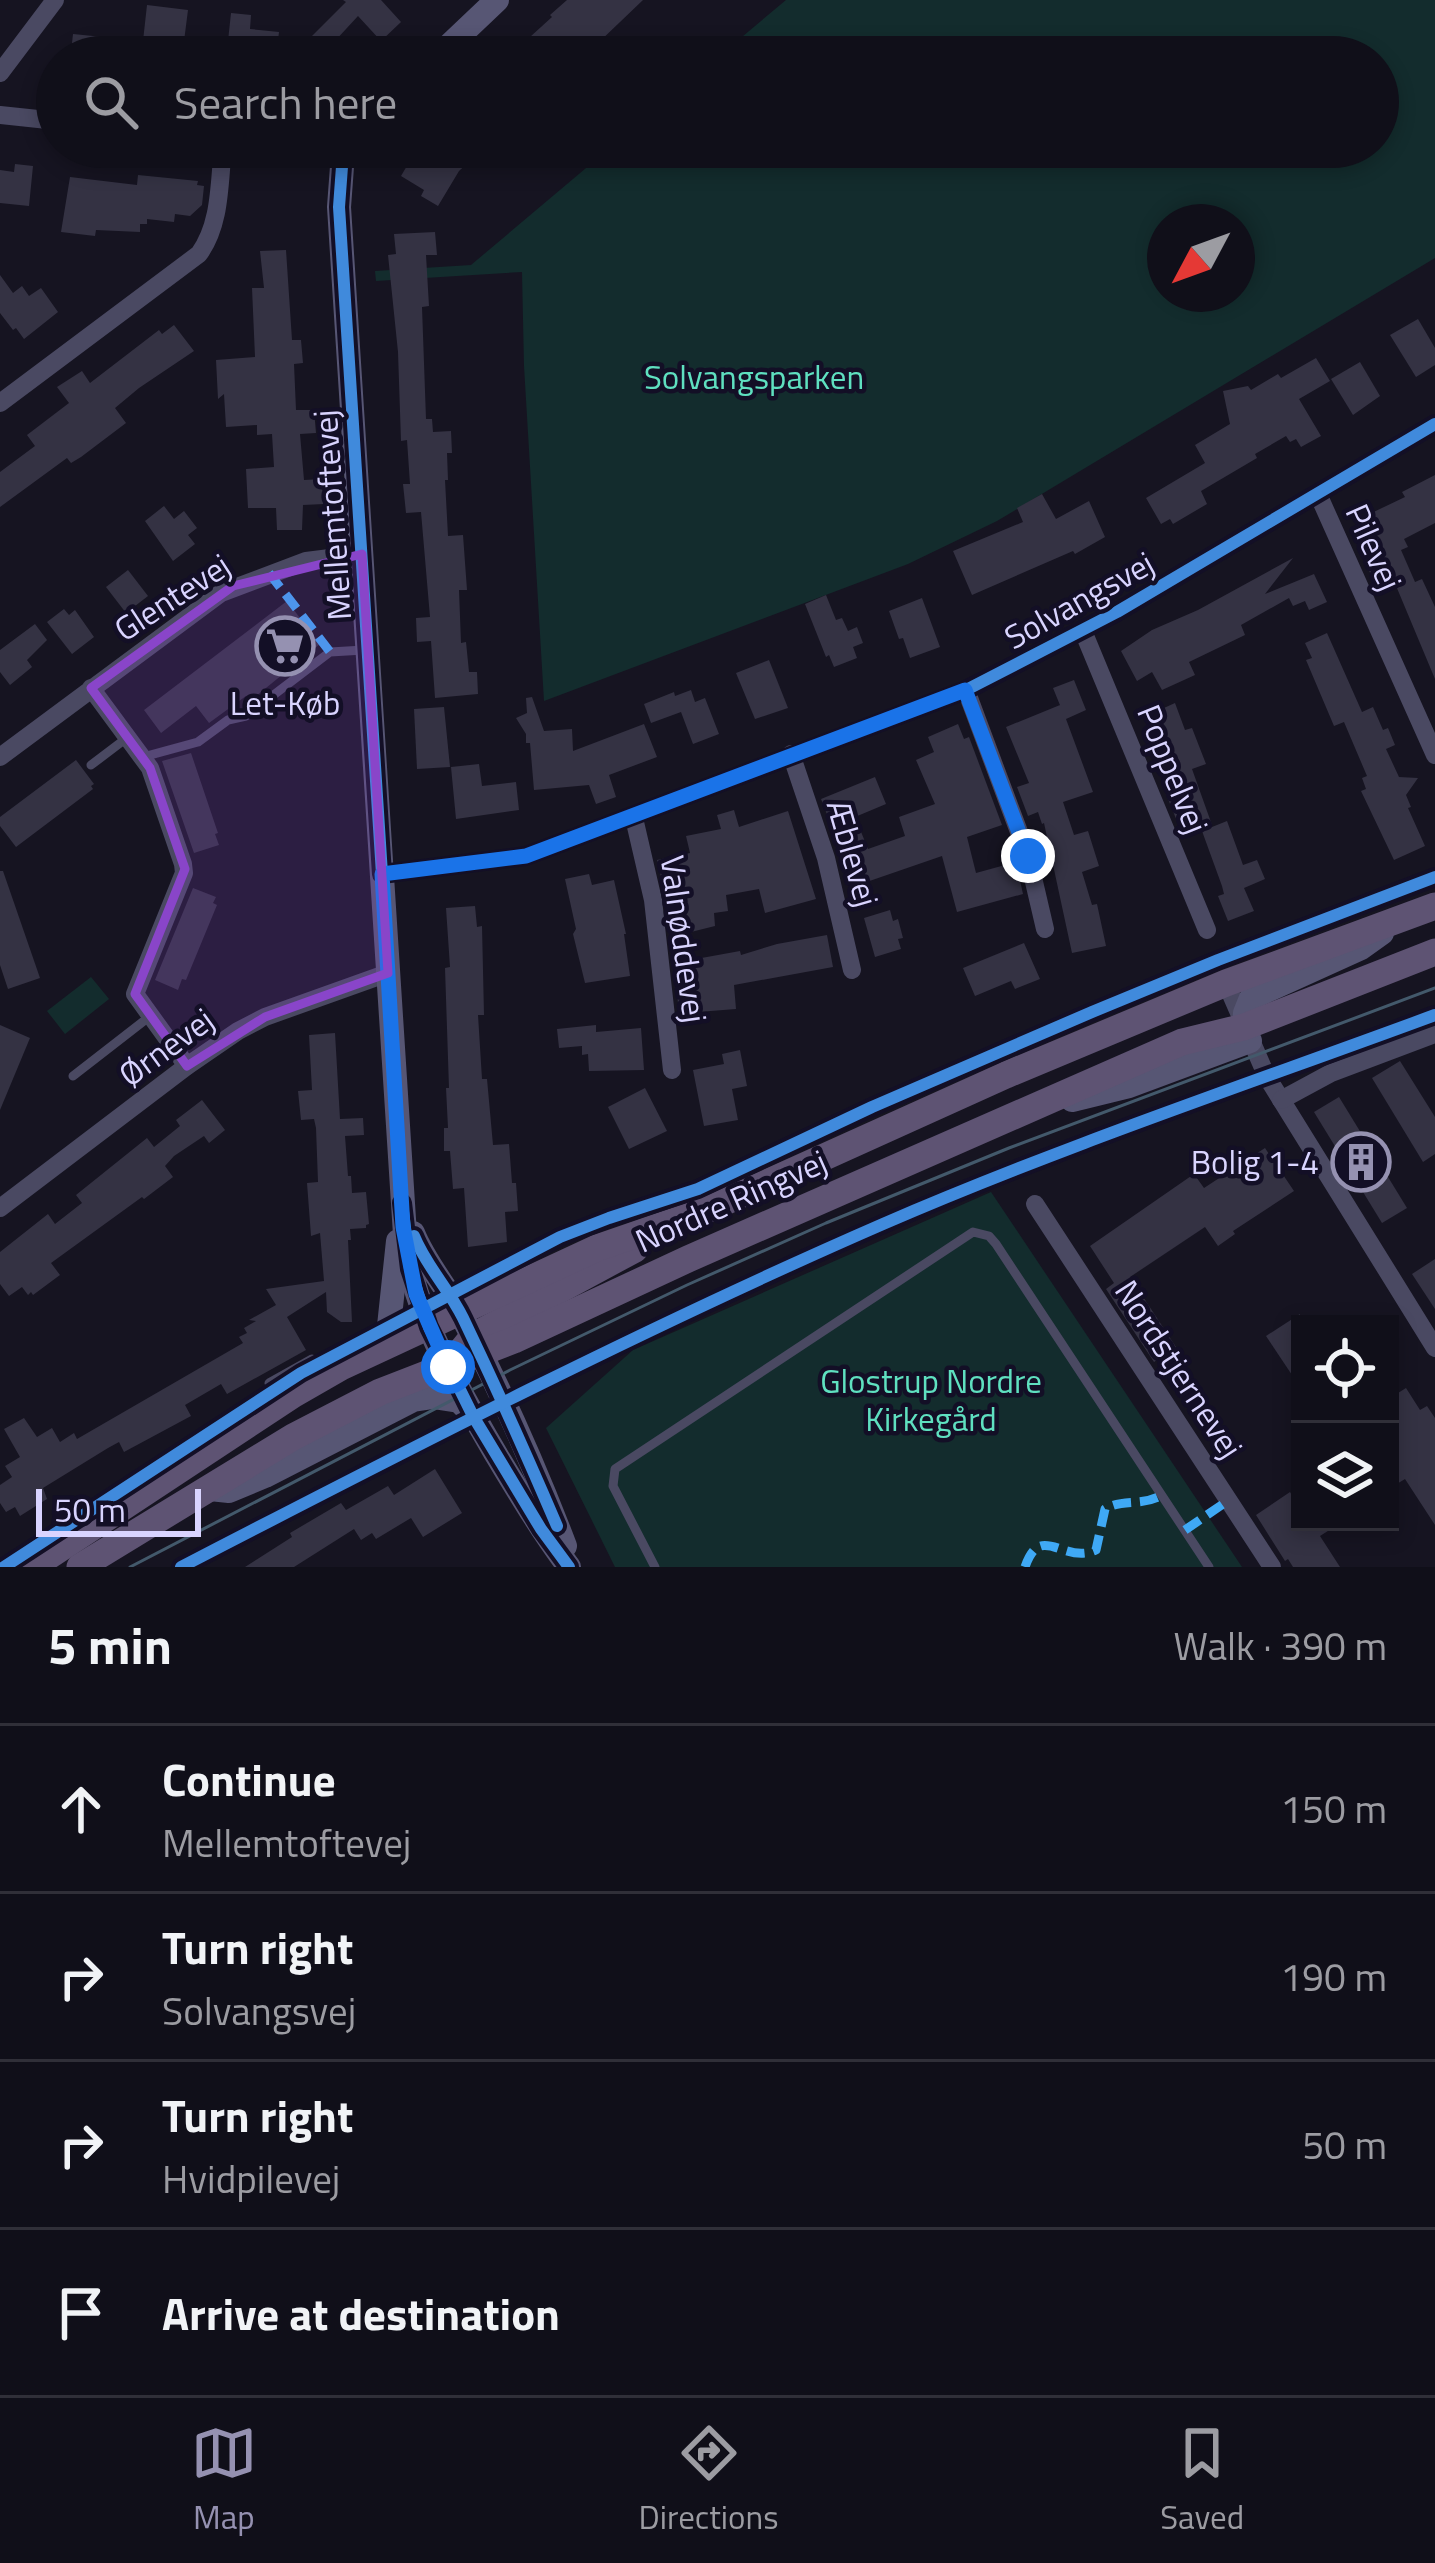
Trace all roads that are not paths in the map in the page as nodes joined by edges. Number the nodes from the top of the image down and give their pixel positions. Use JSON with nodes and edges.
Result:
{"nodes":[{"id":1,"x":55,"y":0,"type":"edge"},
{"id":2,"x":497,"y":0,"type":"edge"},
{"id":3,"x":459,"y":36,"type":"edge"},
{"id":4,"x":0,"y":73,"type":"edge"},
{"id":5,"x":0,"y":115,"type":"edge"},
{"id":6,"x":36,"y":119,"type":"edge"},
{"id":7,"x":221,"y":168,"type":"edge"},
{"id":8,"x":344,"y":168,"type":"edge"},
{"id":9,"x":0,"y":403,"type":"edge"},
{"id":10,"x":1435,"y":424,"type":"edge"},
{"id":11,"x":1318,"y":494,"type":"junction"},
{"id":12,"x":362,"y":554,"type":"junction"},
{"id":13,"x":1084,"y":631,"type":"junction"},
{"id":14,"x":368,"y":650,"type":"junction"},
{"id":15,"x":91,"y":688,"type":"junction"},
{"id":16,"x":965,"y":690,"type":"junction"},
{"id":17,"x":128,"y":737,"type":"junction"},
{"id":18,"x":791,"y":754,"type":"junction"},
{"id":19,"x":1435,"y":755,"type":"edge"},
{"id":20,"x":142,"y":757,"type":"junction"},
{"id":21,"x":0,"y":758,"type":"edge"},
{"id":22,"x":92,"y":765,"type":"dead end"},
{"id":23,"x":634,"y":818,"type":"junction"},
{"id":24,"x":382,"y":874,"type":"junction"},
{"id":25,"x":1422,"y":910,"type":"edge"},
{"id":26,"x":1046,"y":929,"type":"dead end"},
{"id":27,"x":1207,"y":930,"type":"dead end"},
{"id":28,"x":1435,"y":952,"type":"edge"},
{"id":29,"x":852,"y":970,"type":"dead end"},
{"id":30,"x":388,"y":974,"type":"junction"},
{"id":31,"x":1226,"y":983,"type":"junction"},
{"id":32,"x":149,"y":1017,"type":"junction"},
{"id":33,"x":1247,"y":1034,"type":"junction"},
{"id":34,"x":1435,"y":1034,"type":"edge"},
{"id":35,"x":187,"y":1066,"type":"junction"},
{"id":36,"x":672,"y":1070,"type":"dead end"},
{"id":37,"x":73,"y":1076,"type":"dead end"},
{"id":38,"x":1281,"y":1100,"type":"junction"},
{"id":39,"x":402,"y":1203,"type":"junction"},
{"id":40,"x":1035,"y":1204,"type":"dead end"},
{"id":41,"x":1,"y":1205,"type":"edge"},
{"id":42,"x":707,"y":1210,"type":"junction"},
{"id":43,"x":460,"y":1312,"type":"junction"},
{"id":44,"x":429,"y":1327,"type":"junction"},
{"id":45,"x":476,"y":1347,"type":"junction"},
{"id":46,"x":1435,"y":1348,"type":"edge"},
{"id":47,"x":376,"y":1351,"type":"junction"},
{"id":48,"x":312,"y":1359,"type":"dead end"},
{"id":49,"x":448,"y":1367,"type":"junction"},
{"id":50,"x":280,"y":1403,"type":"junction"},
{"id":51,"x":473,"y":1416,"type":"junction"},
{"id":52,"x":210,"y":1489,"type":"junction"},
{"id":53,"x":32,"y":1567,"type":"edge"},
{"id":54,"x":80,"y":1567,"type":"edge"},
{"id":55,"x":571,"y":1567,"type":"edge"},
{"id":56,"x":655,"y":1567,"type":"edge"},
{"id":57,"x":1209,"y":1567,"type":"edge"},
{"id":58,"x":1272,"y":1567,"type":"edge"}],
"edges":[{"from":1,"to":4,"type":"street"},
{"from":2,"to":3,"type":"street"},
{"from":5,"to":6,"type":"street"},
{"from":7,"to":9,"type":"street"},
{"from":8,"to":12,"type":"street","name":"Mellemtoftevej"},
{"from":10,"to":11,"type":"street","name":"Solvangsvej"},
{"from":11,"to":13,"type":"street","name":"Solvangsvej"},
{"from":11,"to":19,"type":"street","name":"Pilevej"},
{"from":12,"to":14,"type":"street","name":"Mellemtoftevej"},
{"from":12,"to":15,"type":"street","name":"Glentevej"},
{"from":13,"to":16,"type":"street","name":"Solvangsvej"},
{"from":13,"to":27,"type":"street","name":"Poppelvej"},
{"from":14,"to":20,"type":"lane"},
{"from":14,"to":24,"type":"street","name":"Mellemtoftevej"},
{"from":15,"to":17,"type":"street"},
{"from":15,"to":21,"type":"street","name":"Glentevej"},
{"from":16,"to":18,"type":"street","name":"Solvangsvej"},
{"from":16,"to":26,"type":"street"},
{"from":17,"to":20,"type":"street"},
{"from":17,"to":22,"type":"lane"},
{"from":18,"to":23,"type":"street","name":"Solvangsvej"},
{"from":18,"to":29,"type":"street","name":"Æblevej"},
{"from":20,"to":32,"type":"street"},
{"from":23,"to":24,"type":"street","name":"Solvangsvej"},
{"from":23,"to":36,"type":"street","name":"Valnøddevej"},
{"from":24,"to":30,"type":"street","name":"Mellemtoftevej"},
{"from":25,"to":31,"type":"main road","name":"Nordre Ringvej"},
{"from":25,"to":33,"type":"street"},
{"from":28,"to":33,"type":"main road","name":"Nordre Ringvej"},
{"from":30,"to":35,"type":"street","name":"Ørnevej"},
{"from":30,"to":39,"type":"street","name":"Mellemtoftevej"},
{"from":31,"to":33,"type":"street"},
{"from":31,"to":42,"type":"main road","name":"Nordre Ringvej"},
{"from":32,"to":35,"type":"street"},
{"from":32,"to":37,"type":"lane"},
{"from":33,"to":38,"type":"street"},
{"from":33,"to":45,"type":"main road","name":"Nordre Ringvej"},
{"from":34,"to":38,"type":"street"},
{"from":35,"to":41,"type":"street","name":"Ørnevej"},
{"from":38,"to":46,"type":"street"},
{"from":39,"to":43,"type":"street","name":"Mellemtoftevej"},
{"from":39,"to":44,"type":"street","name":"Mellemtoftevej"},
{"from":39,"to":47,"type":"street","name":"Mellemtoftevej"},
{"from":40,"to":58,"type":"street","name":"Nordstjernevej"},
{"from":42,"to":43,"type":"main road","name":"Nordre Ringvej"},
{"from":42,"to":45,"type":"main road"},
{"from":43,"to":44,"type":"main road","name":"Nordre Ringvej"},
{"from":43,"to":45,"type":"street","name":"Mellemtoftevej"},
{"from":44,"to":47,"type":"main road","name":"Nordre Ringvej"},
{"from":44,"to":49,"type":"street","name":"Mellemtoftevej"},
{"from":45,"to":49,"type":"main road","name":"Nordre Ringvej"},
{"from":45,"to":55,"type":"street","name":"Mellemtoftevej"},
{"from":47,"to":50,"type":"main road","name":"Nordre Ringvej"},
{"from":48,"to":50,"type":"lane"},
{"from":49,"to":51,"type":"street","name":"Mellemtoftevej"},
{"from":49,"to":52,"type":"main road","name":"Nordre Ringvej"},
{"from":50,"to":53,"type":"main road","name":"Nordre Ringvej"},
{"from":51,"to":52,"type":"street"},
{"from":51,"to":55,"type":"street","name":"Mellemtoftevej"},
{"from":52,"to":54,"type":"main road","name":"Nordre Ringvej"},
{"from":56,"to":57,"type":"lane"}]}
